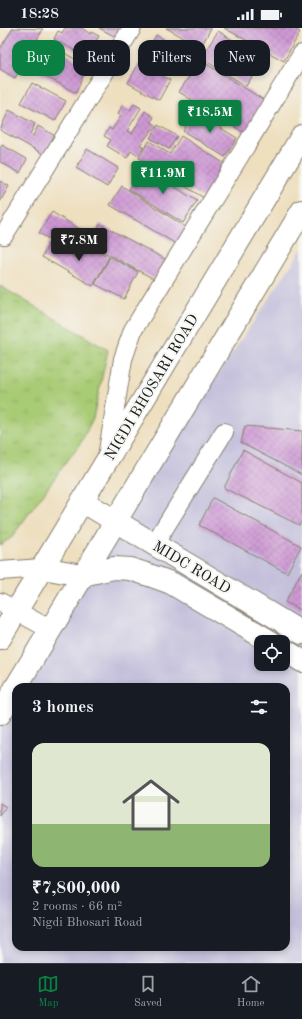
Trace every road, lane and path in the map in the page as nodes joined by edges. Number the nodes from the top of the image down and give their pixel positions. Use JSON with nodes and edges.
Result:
{"nodes":[{"id":1,"x":132,"y":28,"type":"edge"},
{"id":2,"x":302,"y":54,"type":"edge"},
{"id":3,"x":302,"y":136,"type":"edge"},
{"id":4,"x":302,"y":211,"type":"edge"},
{"id":5,"x":4,"y":235,"type":"dead end"},
{"id":6,"x":224,"y":432,"type":"dead end"},
{"id":7,"x":106,"y":461,"type":"junction"},
{"id":8,"x":82,"y":501,"type":"junction"},
{"id":9,"x":116,"y":522,"type":"junction"},
{"id":10,"x":154,"y":544,"type":"junction"},
{"id":11,"x":42,"y":568,"type":"junction"},
{"id":12,"x":0,"y":571,"type":"edge"},
{"id":13,"x":82,"y":575,"type":"junction"},
{"id":14,"x":8,"y":606,"type":"edge"},
{"id":15,"x":51,"y":630,"type":"junction"},
{"id":16,"x":302,"y":633,"type":"edge"},
{"id":17,"x":259,"y":635,"type":"edge"},
{"id":18,"x":0,"y":638,"type":"edge"},
{"id":19,"x":290,"y":653,"type":"edge"},
{"id":20,"x":302,"y":660,"type":"edge"},
{"id":21,"x":18,"y":683,"type":"edge"},
{"id":22,"x":12,"y":694,"type":"edge"},
{"id":23,"x":0,"y":714,"type":"edge"}],
"edges":[{"from":1,"to":5,"type":"street"},
{"from":2,"to":7,"type":"street"},
{"from":3,"to":7,"type":"main road","name":"NIGDI BHOSARI ROAD"},
{"from":4,"to":9,"type":"main road"},
{"from":6,"to":10,"type":"street"},
{"from":7,"to":8,"type":"main road","name":"NIGDI BHOSARI ROAD"},
{"from":8,"to":9,"type":"main road","name":"MIDC ROAD"},
{"from":8,"to":11,"type":"main road","name":"NIGDI BHOSARI ROAD"},
{"from":9,"to":10,"type":"main road","name":"MIDC ROAD"},
{"from":9,"to":13,"type":"main road"},
{"from":10,"to":16,"type":"main road","name":"MIDC ROAD"},
{"from":11,"to":12,"type":"street"},
{"from":11,"to":13,"type":"main road"},
{"from":11,"to":14,"type":"main road","name":"NIGDI BHOSARI ROAD"},
{"from":13,"to":15,"type":"main road"},
{"from":13,"to":17,"type":"main road"},
{"from":14,"to":15,"type":"street"},
{"from":14,"to":18,"type":"main road","name":"NIGDI BHOSARI ROAD"},
{"from":15,"to":21,"type":"main road"},
{"from":19,"to":20,"type":"main road"},
{"from":22,"to":23,"type":"main road"}]}
